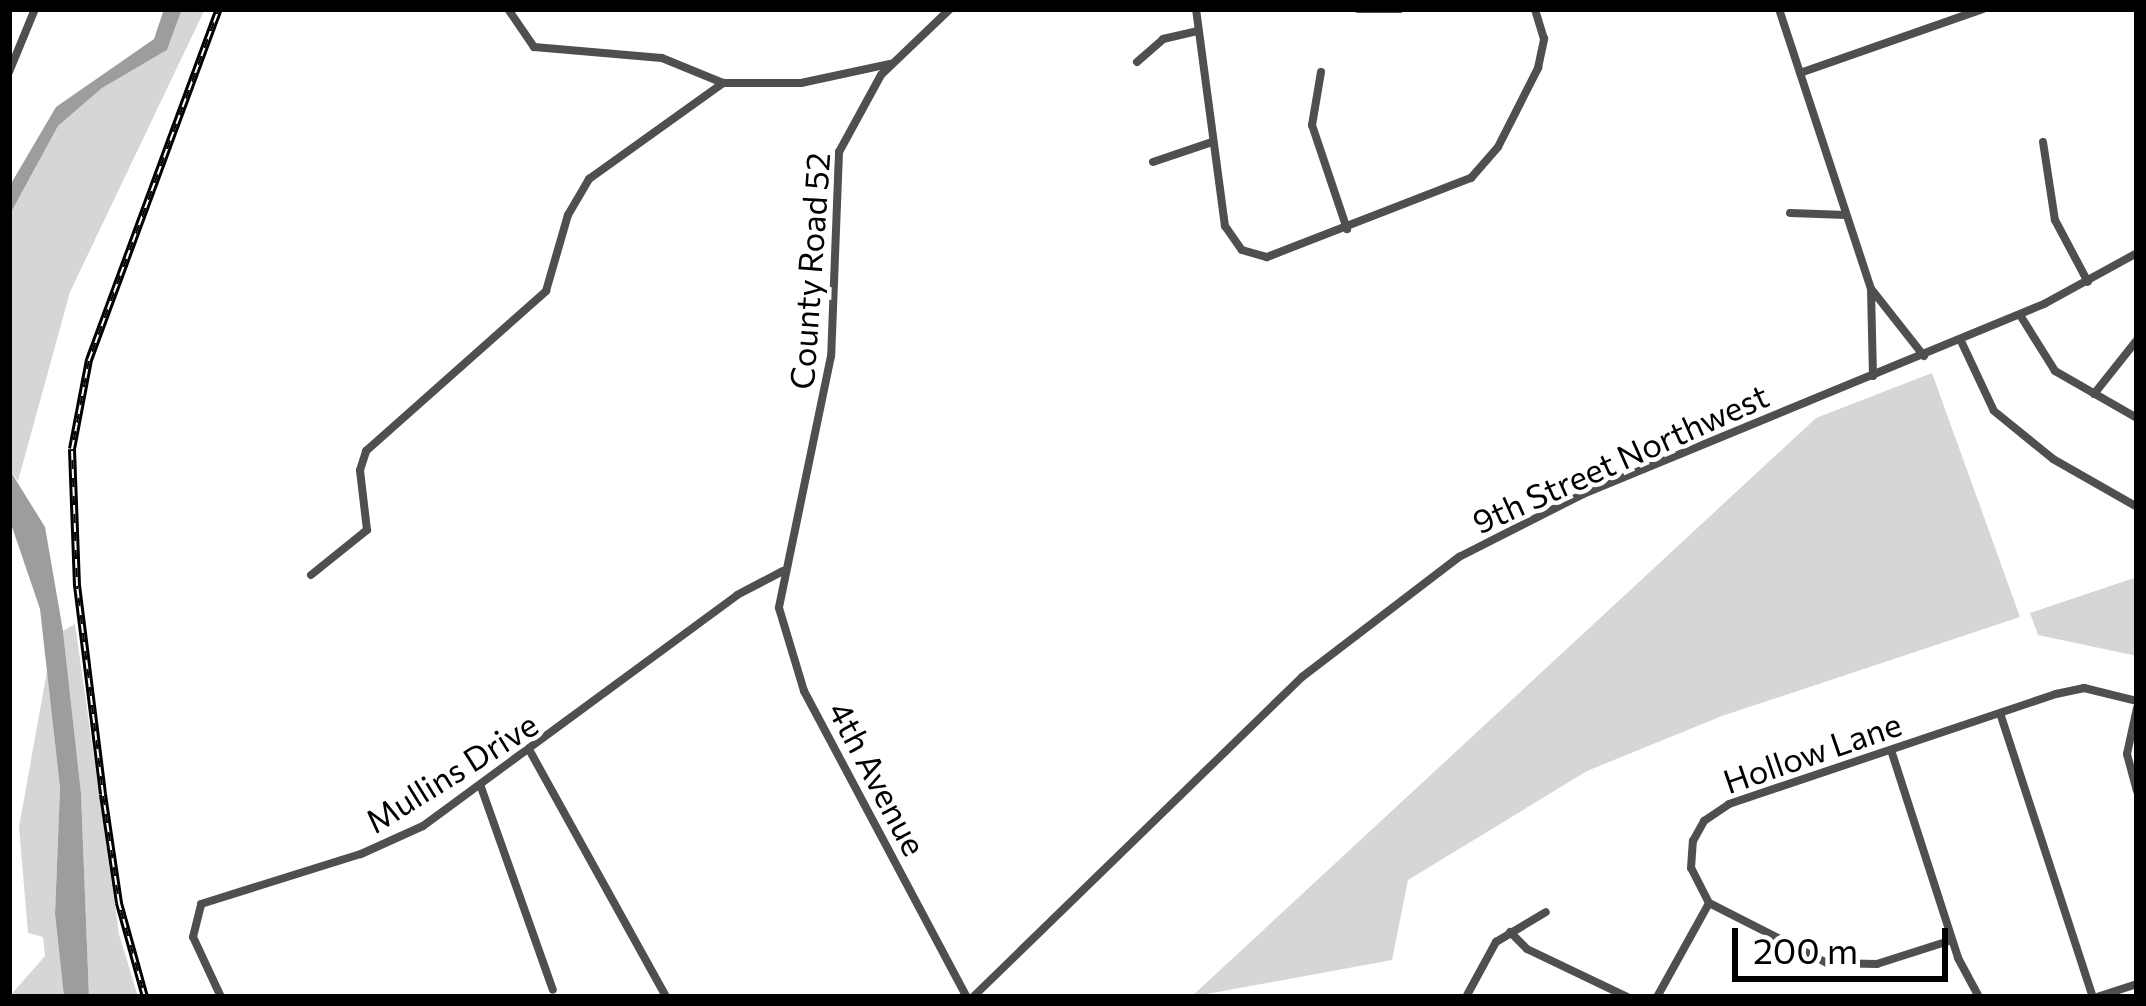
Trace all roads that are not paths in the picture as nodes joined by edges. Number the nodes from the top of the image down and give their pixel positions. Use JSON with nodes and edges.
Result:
{"nodes":[{"id":1,"x":35,"y":9,"type":"edge"},
{"id":2,"x":508,"y":9,"type":"edge"},
{"id":3,"x":950,"y":9,"type":"edge"},
{"id":4,"x":1196,"y":9,"type":"edge"},
{"id":5,"x":1358,"y":9,"type":"edge"},
{"id":6,"x":1400,"y":9,"type":"edge"},
{"id":7,"x":1535,"y":9,"type":"edge"},
{"id":8,"x":1779,"y":9,"type":"edge"},
{"id":9,"x":1983,"y":9,"type":"edge"},
{"id":10,"x":1198,"y":31,"type":"junction"},
{"id":11,"x":1137,"y":62,"type":"dead end"},
{"id":12,"x":892,"y":64,"type":"junction"},
{"id":13,"x":9,"y":71,"type":"edge"},
{"id":14,"x":1322,"y":72,"type":"dead end"},
{"id":15,"x":1800,"y":73,"type":"junction"},
{"id":16,"x":723,"y":83,"type":"junction"},
{"id":17,"x":1213,"y":142,"type":"junction"},
{"id":18,"x":2043,"y":142,"type":"dead end"},
{"id":19,"x":1153,"y":162,"type":"dead end"},
{"id":20,"x":1790,"y":214,"type":"dead end"},
{"id":21,"x":1846,"y":215,"type":"junction"},
{"id":22,"x":1347,"y":229,"type":"junction"},
{"id":23,"x":2137,"y":253,"type":"edge"},
{"id":24,"x":2088,"y":282,"type":"junction"},
{"id":25,"x":1871,"y":289,"type":"junction"},
{"id":26,"x":2020,"y":315,"type":"junction"},
{"id":27,"x":2137,"y":340,"type":"edge"},
{"id":28,"x":1961,"y":341,"type":"junction"},
{"id":29,"x":1924,"y":356,"type":"junction"},
{"id":30,"x":1873,"y":376,"type":"junction"},
{"id":31,"x":2094,"y":394,"type":"junction"},
{"id":32,"x":2137,"y":418,"type":"edge"},
{"id":33,"x":2137,"y":507,"type":"edge"},
{"id":34,"x":783,"y":572,"type":"junction"},
{"id":35,"x":310,"y":575,"type":"dead end"},
{"id":36,"x":2137,"y":704,"type":"edge"},
{"id":37,"x":2000,"y":713,"type":"junction"},
{"id":38,"x":1891,"y":750,"type":"junction"},
{"id":39,"x":531,"y":753,"type":"junction"},
{"id":40,"x":481,"y":788,"type":"junction"},
{"id":41,"x":2137,"y":791,"type":"edge"},
{"id":42,"x":1709,"y":903,"type":"junction"},
{"id":43,"x":1546,"y":912,"type":"dead end"},
{"id":44,"x":1510,"y":932,"type":"junction"},
{"id":45,"x":1952,"y":940,"type":"junction"},
{"id":46,"x":2137,"y":984,"type":"edge"},
{"id":47,"x":554,"y":990,"type":"dead end"},
{"id":48,"x":221,"y":997,"type":"edge"},
{"id":49,"x":666,"y":997,"type":"edge"},
{"id":50,"x":970,"y":997,"type":"edge"},
{"id":51,"x":1466,"y":997,"type":"edge"},
{"id":52,"x":1628,"y":997,"type":"edge"},
{"id":53,"x":1658,"y":997,"type":"edge"},
{"id":54,"x":1979,"y":997,"type":"edge"},
{"id":55,"x":2095,"y":997,"type":"edge"}],
"edges":[{"from":1,"to":13,"type":"street"},
{"from":2,"to":16,"type":"street"},
{"from":3,"to":12,"type":"street","name":"County Road 52"},
{"from":4,"to":10,"type":"street"},
{"from":5,"to":6,"type":"street"},
{"from":7,"to":22,"type":"street"},
{"from":8,"to":15,"type":"street"},
{"from":9,"to":15,"type":"street"},
{"from":10,"to":11,"type":"street"},
{"from":10,"to":17,"type":"street"},
{"from":12,"to":16,"type":"street"},
{"from":12,"to":34,"type":"street","name":"County Road 52"},
{"from":14,"to":22,"type":"street"},
{"from":15,"to":21,"type":"street"},
{"from":16,"to":35,"type":"street"},
{"from":17,"to":19,"type":"street"},
{"from":17,"to":22,"type":"street"},
{"from":18,"to":24,"type":"street"},
{"from":20,"to":21,"type":"street"},
{"from":21,"to":25,"type":"street"},
{"from":23,"to":24,"type":"street","name":"9th Street Northwest"},
{"from":24,"to":26,"type":"street","name":"9th Street Northwest"},
{"from":25,"to":29,"type":"street"},
{"from":25,"to":30,"type":"street"},
{"from":26,"to":28,"type":"street","name":"9th Street Northwest"},
{"from":26,"to":31,"type":"street"},
{"from":27,"to":31,"type":"street"},
{"from":28,"to":29,"type":"street","name":"9th Street Northwest"},
{"from":28,"to":33,"type":"street"},
{"from":29,"to":30,"type":"street","name":"9th Street Northwest"},
{"from":30,"to":50,"type":"street","name":"9th Street Northwest"},
{"from":31,"to":32,"type":"street"},
{"from":34,"to":39,"type":"street","name":"Mullins Drive"},
{"from":34,"to":50,"type":"street","name":"4th Avenue"},
{"from":36,"to":37,"type":"street","name":"Hollow Lane"},
{"from":36,"to":41,"type":"street"},
{"from":37,"to":38,"type":"street","name":"Hollow Lane"},
{"from":37,"to":55,"type":"street"},
{"from":38,"to":42,"type":"street","name":"Hollow Lane"},
{"from":38,"to":45,"type":"street"},
{"from":39,"to":40,"type":"street","name":"Mullins Drive"},
{"from":39,"to":49,"type":"street"},
{"from":40,"to":47,"type":"street"},
{"from":40,"to":48,"type":"street","name":"Mullins Drive"},
{"from":42,"to":45,"type":"street"},
{"from":42,"to":53,"type":"street"},
{"from":43,"to":44,"type":"street"},
{"from":44,"to":51,"type":"street"},
{"from":44,"to":52,"type":"street"},
{"from":45,"to":54,"type":"street"},
{"from":46,"to":55,"type":"street"}]}
